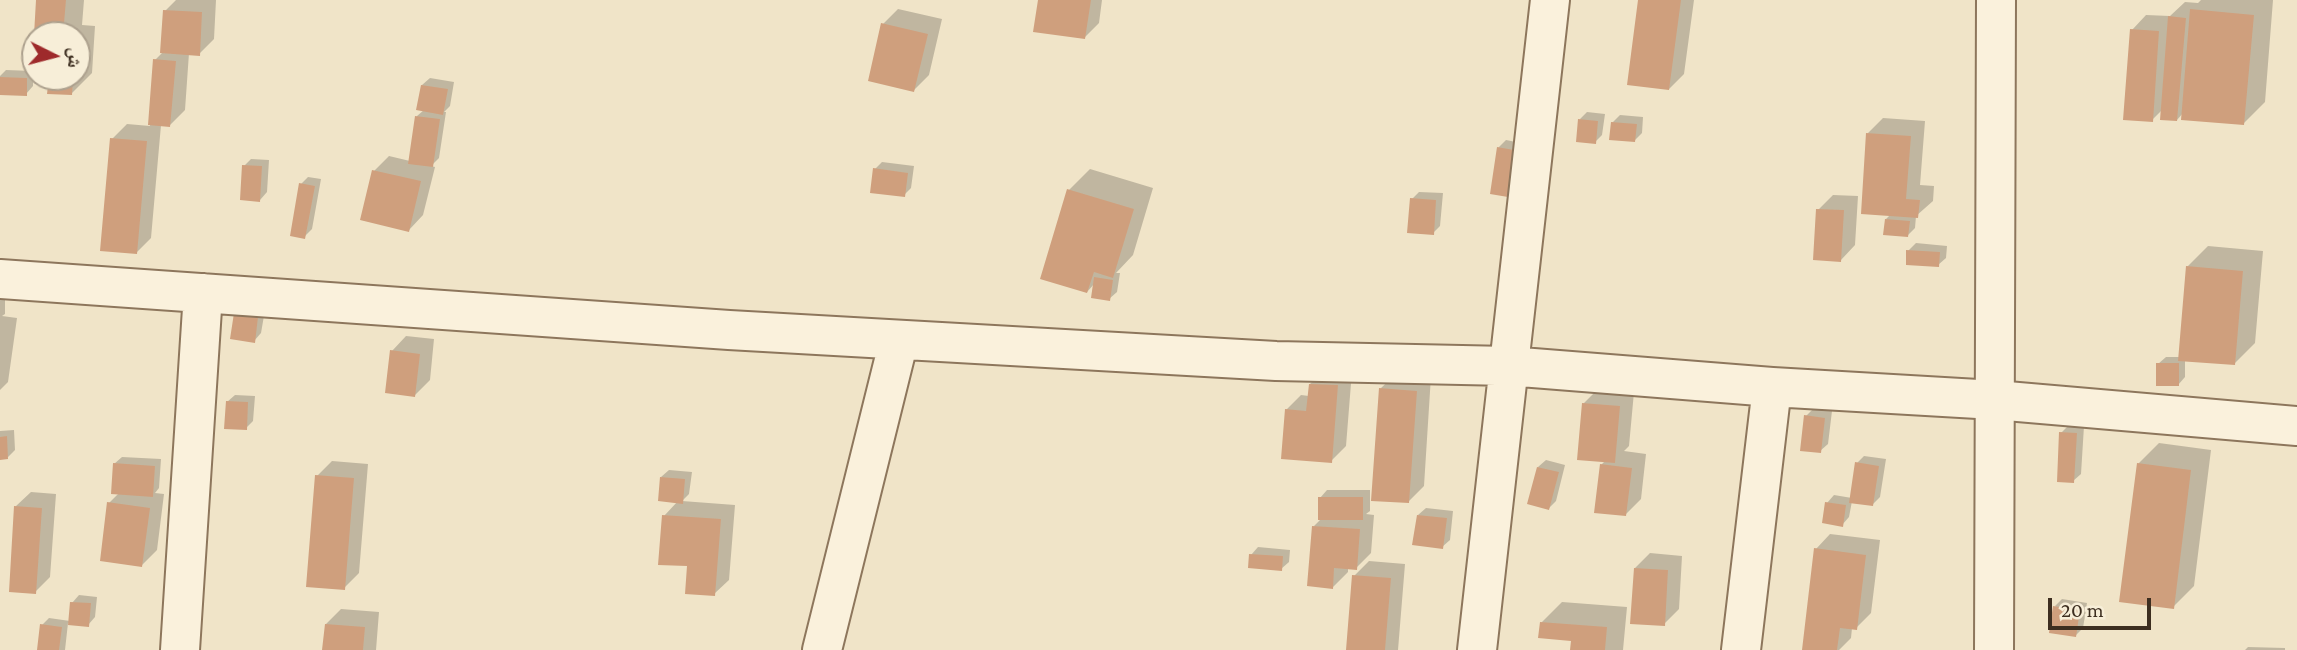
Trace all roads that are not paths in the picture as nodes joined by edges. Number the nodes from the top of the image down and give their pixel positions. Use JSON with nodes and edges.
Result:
{"nodes":[{"id":1,"x":1550,"y":0,"type":"edge"},
{"id":2,"x":1996,"y":0,"type":"edge"},
{"id":3,"x":0,"y":279,"type":"edge"},
{"id":4,"x":203,"y":293,"type":"junction"},
{"id":5,"x":899,"y":340,"type":"junction"},
{"id":6,"x":1508,"y":366,"type":"junction"},
{"id":7,"x":1772,"y":387,"type":"junction"},
{"id":8,"x":1995,"y":400,"type":"junction"},
{"id":9,"x":2297,"y":426,"type":"edge"},
{"id":10,"x":180,"y":650,"type":"edge"},
{"id":11,"x":822,"y":650,"type":"edge"},
{"id":12,"x":1477,"y":650,"type":"edge"},
{"id":13,"x":1741,"y":650,"type":"edge"},
{"id":14,"x":1994,"y":650,"type":"edge"}],
"edges":[{"from":1,"to":6,"type":"street"},
{"from":2,"to":8,"type":"street"},
{"from":3,"to":4,"type":"street"},
{"from":4,"to":5,"type":"street"},
{"from":4,"to":10,"type":"street"},
{"from":5,"to":6,"type":"street"},
{"from":5,"to":11,"type":"street"},
{"from":6,"to":7,"type":"street"},
{"from":6,"to":12,"type":"street"},
{"from":7,"to":8,"type":"street"},
{"from":7,"to":13,"type":"street"},
{"from":8,"to":9,"type":"street"},
{"from":8,"to":14,"type":"street"}]}
